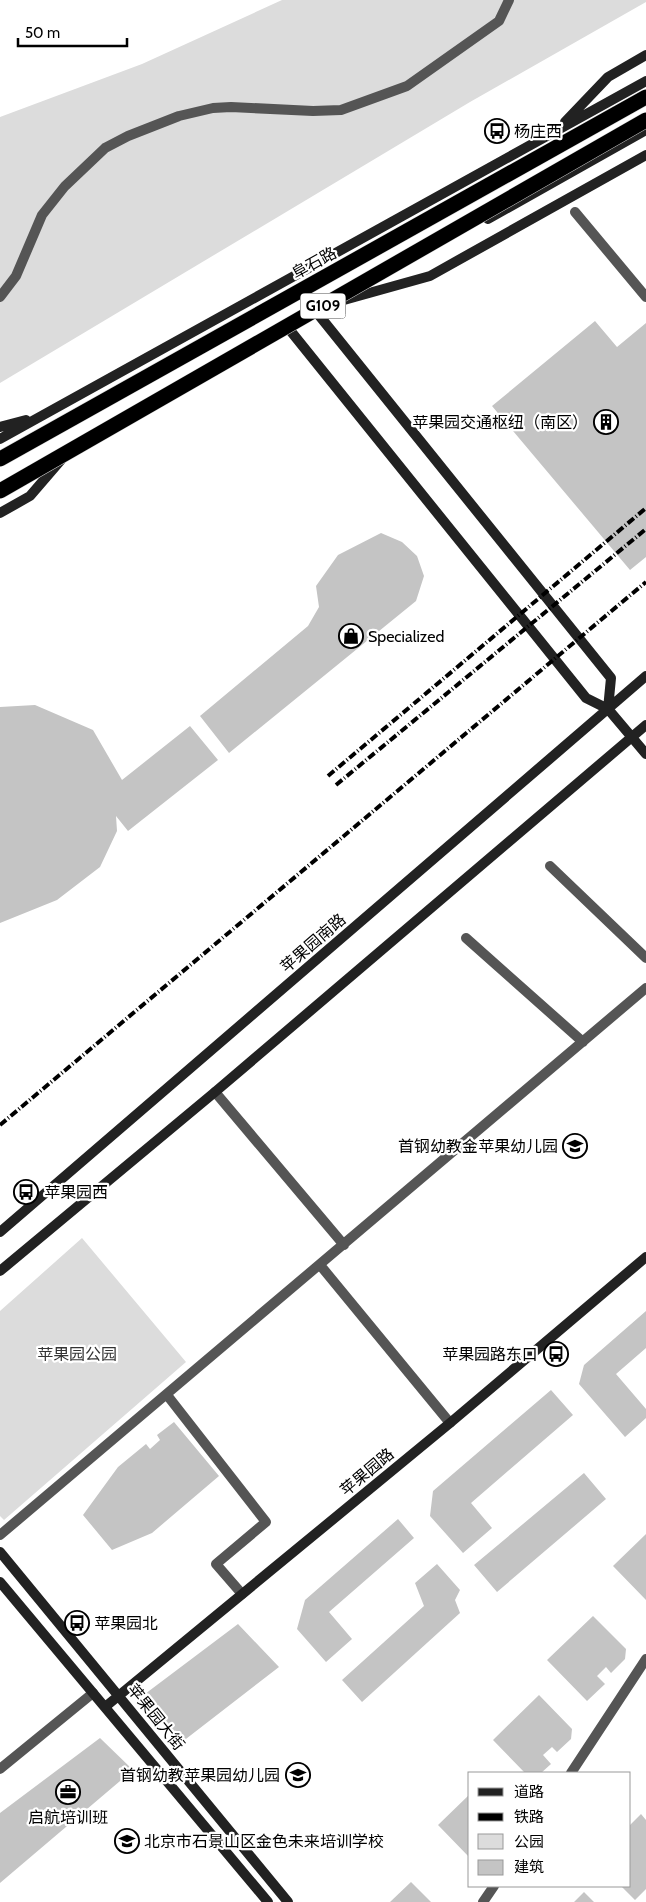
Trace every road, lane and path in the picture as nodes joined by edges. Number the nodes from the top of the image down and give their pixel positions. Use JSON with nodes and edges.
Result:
{"nodes":[{"id":1,"x":509,"y":0,"type":"edge"},
{"id":2,"x":646,"y":55,"type":"edge"},
{"id":3,"x":646,"y":81,"type":"edge"},
{"id":4,"x":646,"y":97,"type":"edge"},
{"id":5,"x":646,"y":120,"type":"edge"},
{"id":6,"x":558,"y":129,"type":"junction"},
{"id":7,"x":646,"y":130,"type":"edge"},
{"id":8,"x":646,"y":155,"type":"edge"},
{"id":9,"x":575,"y":212,"type":"dead end"},
{"id":10,"x":0,"y":297,"type":"edge"},
{"id":11,"x":646,"y":297,"type":"edge"},
{"id":12,"x":344,"y":300,"type":"junction"},
{"id":13,"x":318,"y":314,"type":"junction"},
{"id":14,"x":289,"y":329,"type":"junction"},
{"id":15,"x":43,"y":415,"type":"junction"},
{"id":16,"x":0,"y":427,"type":"edge"},
{"id":17,"x":0,"y":439,"type":"edge"},
{"id":18,"x":74,"y":445,"type":"junction"},
{"id":19,"x":0,"y":459,"type":"edge"},
{"id":20,"x":0,"y":485,"type":"edge"},
{"id":21,"x":0,"y":491,"type":"edge"},
{"id":22,"x":0,"y":513,"type":"edge"},
{"id":23,"x":646,"y":676,"type":"edge"},
{"id":24,"x":608,"y":709,"type":"junction"},
{"id":25,"x":646,"y":725,"type":"edge"},
{"id":26,"x":632,"y":738,"type":"junction"},
{"id":27,"x":646,"y":754,"type":"edge"},
{"id":28,"x":550,"y":866,"type":"dead end"},
{"id":29,"x":466,"y":938,"type":"dead end"},
{"id":30,"x":646,"y":958,"type":"edge"},
{"id":31,"x":646,"y":988,"type":"edge"},
{"id":32,"x":583,"y":1042,"type":"junction"},
{"id":33,"x":215,"y":1092,"type":"junction"},
{"id":34,"x":0,"y":1232,"type":"edge"},
{"id":35,"x":344,"y":1244,"type":"junction"},
{"id":36,"x":646,"y":1257,"type":"edge"},
{"id":37,"x":320,"y":1265,"type":"junction"},
{"id":38,"x":0,"y":1271,"type":"edge"},
{"id":39,"x":167,"y":1395,"type":"junction"},
{"id":40,"x":450,"y":1423,"type":"junction"},
{"id":41,"x":0,"y":1535,"type":"edge"},
{"id":42,"x":0,"y":1552,"type":"edge"},
{"id":43,"x":0,"y":1582,"type":"edge"},
{"id":44,"x":242,"y":1594,"type":"junction"},
{"id":45,"x":646,"y":1659,"type":"edge"},
{"id":46,"x":93,"y":1693,"type":"junction"},
{"id":47,"x":119,"y":1695,"type":"junction"},
{"id":48,"x":105,"y":1707,"type":"junction"},
{"id":49,"x":0,"y":1769,"type":"edge"},
{"id":50,"x":572,"y":1772,"type":"edge"},
{"id":51,"x":493,"y":1887,"type":"edge"},
{"id":52,"x":268,"y":1902,"type":"edge"},
{"id":53,"x":288,"y":1902,"type":"edge"},
{"id":54,"x":482,"y":1902,"type":"edge"}],
"edges":[{"from":1,"to":10,"type":"street"},
{"from":2,"to":6,"type":"main road"},
{"from":3,"to":6,"type":"main road","name":"阜石路"},
{"from":4,"to":19,"type":"highway","name":"阜石路","number":"G109","bridge":true},
{"from":5,"to":21,"type":"highway","number":"G109","bridge":true},
{"from":6,"to":15,"type":"main road","name":"阜石路"},
{"from":7,"to":12,"type":"main road"},
{"from":8,"to":12,"type":"main road"},
{"from":9,"to":11,"type":"street"},
{"from":12,"to":13,"type":"main road"},
{"from":13,"to":14,"type":"main road"},
{"from":13,"to":24,"type":"main road"},
{"from":14,"to":18,"type":"main road"},
{"from":14,"to":24,"type":"main road"},
{"from":15,"to":16,"type":"main road"},
{"from":15,"to":17,"type":"main road","name":"阜石路"},
{"from":18,"to":20,"type":"main road"},
{"from":18,"to":22,"type":"main road"},
{"from":23,"to":24,"type":"main road","name":"苹果园南路"},
{"from":24,"to":26,"type":"main road"},
{"from":24,"to":34,"type":"main road","name":"苹果园南路"},
{"from":25,"to":26,"type":"main road"},
{"from":26,"to":27,"type":"main road"},
{"from":26,"to":33,"type":"main road"},
{"from":28,"to":30,"type":"street"},
{"from":29,"to":32,"type":"street"},
{"from":31,"to":32,"type":"street"},
{"from":32,"to":35,"type":"street"},
{"from":33,"to":35,"type":"street"},
{"from":33,"to":38,"type":"main road"},
{"from":35,"to":37,"type":"street"},
{"from":36,"to":40,"type":"main road","name":"苹果园路"},
{"from":37,"to":39,"type":"street"},
{"from":37,"to":40,"type":"street"},
{"from":39,"to":41,"type":"street"},
{"from":39,"to":44,"type":"street"},
{"from":40,"to":44,"type":"main road","name":"苹果园路"},
{"from":42,"to":47,"type":"main road","name":"苹果园大街"},
{"from":43,"to":46,"type":"main road","name":"苹果园大街"},
{"from":44,"to":47,"type":"main road","name":"苹果园路"},
{"from":45,"to":50,"type":"street"},
{"from":46,"to":48,"type":"main road","name":"苹果园大街"},
{"from":46,"to":49,"type":"street"},
{"from":47,"to":48,"type":"main road","name":"苹果园路"},
{"from":47,"to":53,"type":"main road","name":"苹果园大街"},
{"from":48,"to":52,"type":"main road","name":"苹果园大街"},
{"from":51,"to":54,"type":"street"}]}
